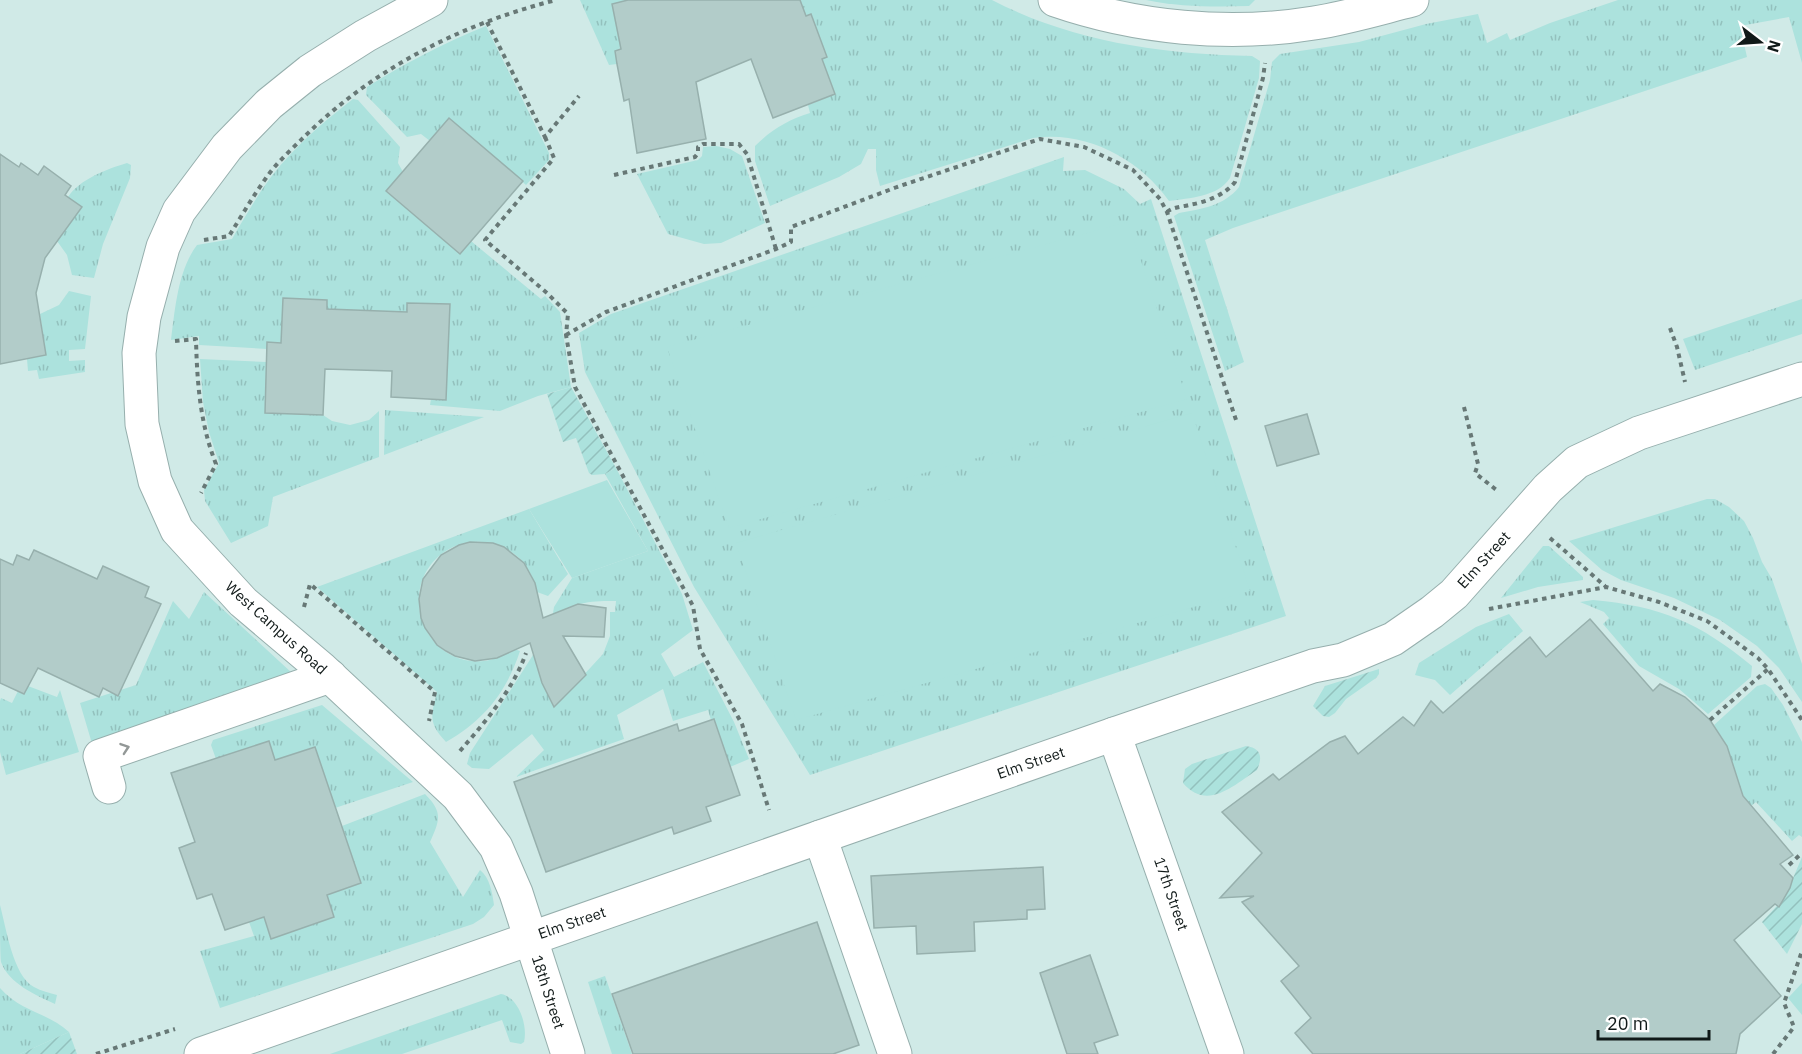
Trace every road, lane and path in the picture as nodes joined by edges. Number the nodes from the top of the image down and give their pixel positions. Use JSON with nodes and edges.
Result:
{"nodes":[{"id":1,"x":431,"y":0,"type":"edge"},
{"id":2,"x":556,"y":0,"type":"edge"},
{"id":3,"x":1055,"y":0,"type":"edge"},
{"id":4,"x":1412,"y":0,"type":"edge"},
{"id":5,"x":487,"y":22,"type":"junction"},
{"id":6,"x":1265,"y":59,"type":"dead end"},
{"id":7,"x":579,"y":96,"type":"dead end"},
{"id":8,"x":545,"y":137,"type":"junction"},
{"id":9,"x":614,"y":175,"type":"dead end"},
{"id":10,"x":1167,"y":212,"type":"junction"},
{"id":11,"x":196,"y":241,"type":"dead end"},
{"id":12,"x":776,"y":249,"type":"junction"},
{"id":13,"x":1670,"y":328,"type":"dead end"},
{"id":14,"x":566,"y":335,"type":"junction"},
{"id":15,"x":168,"y":343,"type":"dead end"},
{"id":16,"x":1685,"y":375,"type":"dead end"},
{"id":17,"x":1802,"y":379,"type":"edge"},
{"id":18,"x":1464,"y":407,"type":"dead end"},
{"id":19,"x":1237,"y":423,"type":"dead end"},
{"id":20,"x":1504,"y":497,"type":"dead end"},
{"id":21,"x":201,"y":498,"type":"dead end"},
{"id":22,"x":1546,"y":534,"type":"dead end"},
{"id":23,"x":1606,"y":586,"type":"junction"},
{"id":24,"x":1484,"y":610,"type":"dead end"},
{"id":25,"x":303,"y":612,"type":"dead end"},
{"id":26,"x":526,"y":653,"type":"dead end"},
{"id":27,"x":1768,"y":669,"type":"junction"},
{"id":28,"x":330,"y":676,"type":"junction"},
{"id":29,"x":496,"y":705,"type":"dead end"},
{"id":30,"x":1710,"y":720,"type":"dead end"},
{"id":31,"x":1802,"y":720,"type":"edge"},
{"id":32,"x":428,"y":725,"type":"dead end"},
{"id":33,"x":1114,"y":734,"type":"junction"},
{"id":34,"x":109,"y":787,"type":"dead end"},
{"id":35,"x":770,"y":810,"type":"dead end"},
{"id":36,"x":820,"y":837,"type":"junction"},
{"id":37,"x":1802,"y":853,"type":"edge"},
{"id":38,"x":1789,"y":865,"type":"dead end"},
{"id":39,"x":530,"y":938,"type":"junction"},
{"id":40,"x":1802,"y":951,"type":"edge"},
{"id":41,"x":1802,"y":1024,"type":"edge"},
{"id":42,"x":1794,"y":1027,"type":"junction"},
{"id":43,"x":567,"y":1050,"type":"edge"},
{"id":44,"x":201,"y":1054,"type":"edge"},
{"id":45,"x":895,"y":1054,"type":"edge"},
{"id":46,"x":1227,"y":1054,"type":"edge"},
{"id":47,"x":1773,"y":1054,"type":"edge"}],
"edges":[{"from":1,"to":28,"type":"street","name":"West Campus Road"},
{"from":2,"to":5,"type":"path"},
{"from":3,"to":4,"type":"street"},
{"from":5,"to":8,"type":"path"},
{"from":5,"to":11,"type":"path"},
{"from":6,"to":10,"type":"path"},
{"from":7,"to":8,"type":"path"},
{"from":8,"to":14,"type":"path"},
{"from":9,"to":12,"type":"path"},
{"from":10,"to":12,"type":"path"},
{"from":10,"to":19,"type":"path"},
{"from":12,"to":14,"type":"path"},
{"from":13,"to":16,"type":"path"},
{"from":14,"to":35,"type":"path"},
{"from":15,"to":21,"type":"path"},
{"from":17,"to":33,"type":"street","name":"Elm Street"},
{"from":18,"to":20,"type":"path"},
{"from":22,"to":23,"type":"path"},
{"from":23,"to":24,"type":"path"},
{"from":23,"to":27,"type":"path"},
{"from":25,"to":32,"type":"path"},
{"from":26,"to":29,"type":"path"},
{"from":27,"to":30,"type":"path"},
{"from":27,"to":31,"type":"path"},
{"from":34,"to":28,"type":"street","one_way":true},
{"from":28,"to":39,"type":"street","name":"West Campus Road"},
{"from":33,"to":36,"type":"street","name":"Elm Street"},
{"from":33,"to":46,"type":"street","name":"17th Street"},
{"from":36,"to":39,"type":"street","name":"Elm Street"},
{"from":36,"to":45,"type":"street"},
{"from":37,"to":38,"type":"path"},
{"from":39,"to":43,"type":"street","name":"18th Street"},
{"from":39,"to":44,"type":"street","name":"Elm Street"},
{"from":40,"to":42,"type":"path"},
{"from":41,"to":42,"type":"path"},
{"from":42,"to":47,"type":"path"}]}
